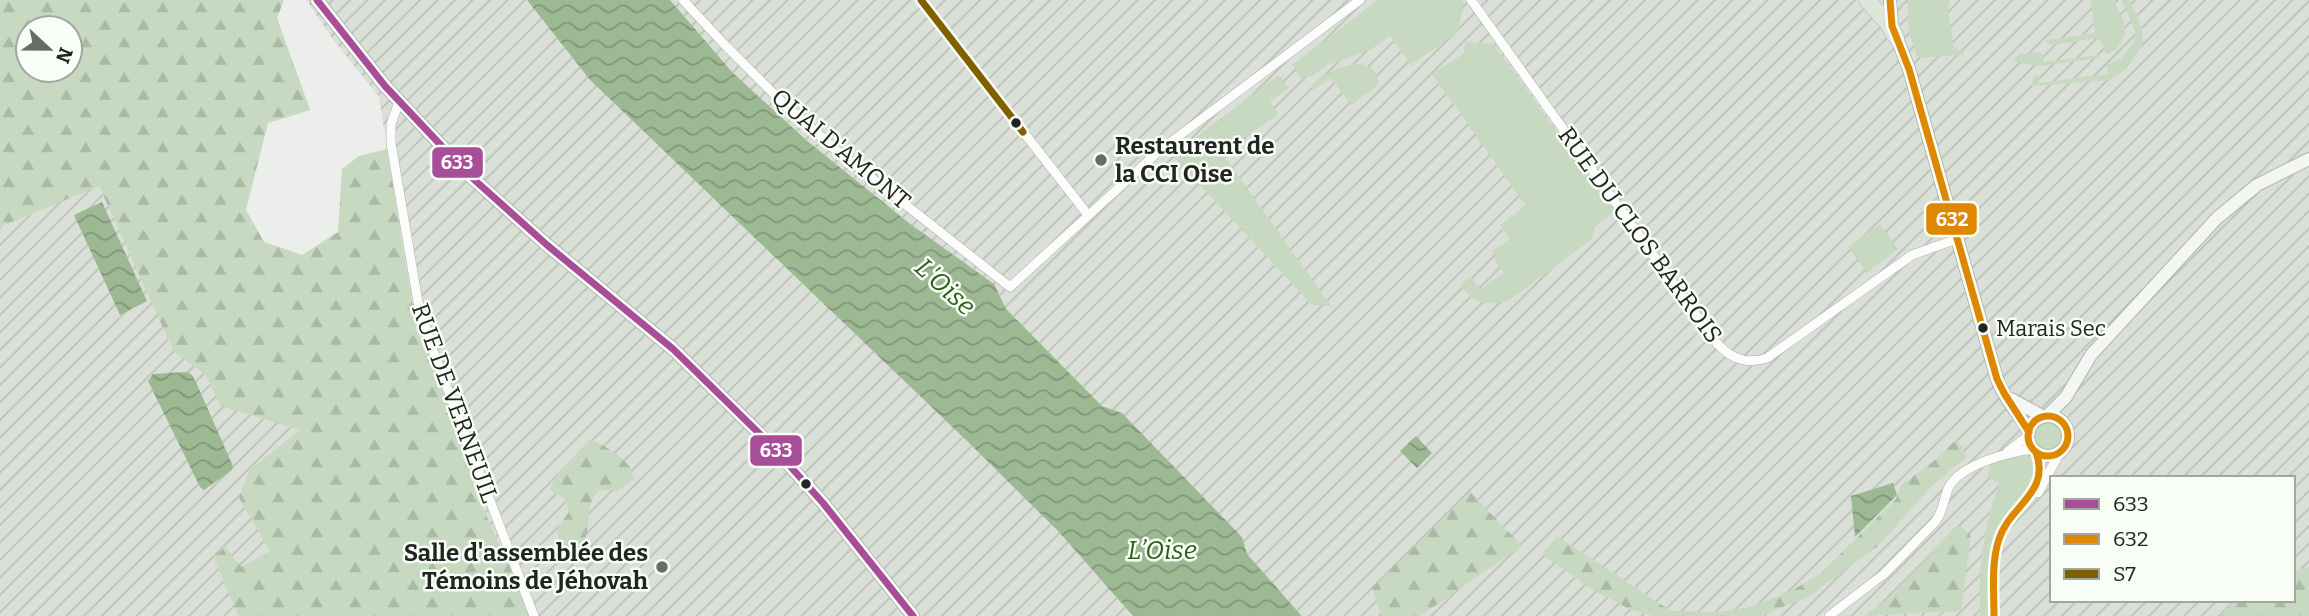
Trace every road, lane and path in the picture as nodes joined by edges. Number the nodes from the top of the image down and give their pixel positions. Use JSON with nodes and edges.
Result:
{"nodes":[{"id":1,"x":317,"y":0,"type":"edge"},
{"id":2,"x":683,"y":0,"type":"edge"},
{"id":3,"x":921,"y":0,"type":"edge"},
{"id":4,"x":1360,"y":0,"type":"edge"},
{"id":5,"x":1471,"y":0,"type":"edge"},
{"id":6,"x":1867,"y":0,"type":"edge"},
{"id":7,"x":1890,"y":0,"type":"edge"},
{"id":8,"x":1898,"y":0,"type":"edge"},
{"id":9,"x":1896,"y":37,"type":"junction"},
{"id":10,"x":1909,"y":69,"type":"junction"},
{"id":11,"x":399,"y":102,"type":"junction"},
{"id":12,"x":2309,"y":159,"type":"edge"},
{"id":13,"x":1088,"y":215,"type":"junction"},
{"id":14,"x":1957,"y":239,"type":"junction"},
{"id":15,"x":2076,"y":379,"type":"junction"},
{"id":16,"x":2002,"y":392,"type":"junction"},
{"id":17,"x":2045,"y":416,"type":"junction"},
{"id":18,"x":2064,"y":425,"type":"junction"},
{"id":19,"x":2028,"y":434,"type":"junction"},
{"id":20,"x":2035,"y":450,"type":"junction"},
{"id":21,"x":2060,"y":452,"type":"junction"},
{"id":22,"x":2000,"y":455,"type":"junction"},
{"id":23,"x":2015,"y":512,"type":"junction"},
{"id":24,"x":534,"y":616,"type":"edge"},
{"id":25,"x":913,"y":616,"type":"edge"},
{"id":26,"x":1829,"y":616,"type":"edge"},
{"id":27,"x":1994,"y":616,"type":"edge"}],
"edges":[{"from":1,"to":11,"type":"street"},
{"from":2,"to":13,"type":"street","name":"QUAI D'AMONT"},
{"from":3,"to":13,"type":"street"},
{"from":4,"to":13,"type":"street"},
{"from":5,"to":14,"type":"street","name":"RUE DU CLOS BARROIS"},
{"from":6,"to":9,"type":"highway"},
{"from":7,"to":9,"type":"street"},
{"from":8,"to":10,"type":"street"},
{"from":9,"to":10,"type":"street"},
{"from":10,"to":14,"type":"street"},
{"from":11,"to":24,"type":"street","name":"RUE DE VERNEUIL"},
{"from":11,"to":25,"type":"street"},
{"from":12,"to":15,"type":"street"},
{"from":14,"to":16,"type":"street"},
{"from":15,"to":17,"type":"street"},
{"from":15,"to":18,"type":"street"},
{"from":16,"to":17,"type":"street"},
{"from":16,"to":19,"type":"street"},
{"from":17,"to":18,"type":"street"},
{"from":17,"to":19,"type":"street"},
{"from":18,"to":21,"type":"street"},
{"from":19,"to":20,"type":"street"},
{"from":19,"to":22,"type":"street"},
{"from":20,"to":21,"type":"street"},
{"from":20,"to":22,"type":"street"},
{"from":20,"to":23,"type":"street"},
{"from":21,"to":23,"type":"street"},
{"from":22,"to":26,"type":"street"},
{"from":23,"to":27,"type":"street"}]}
